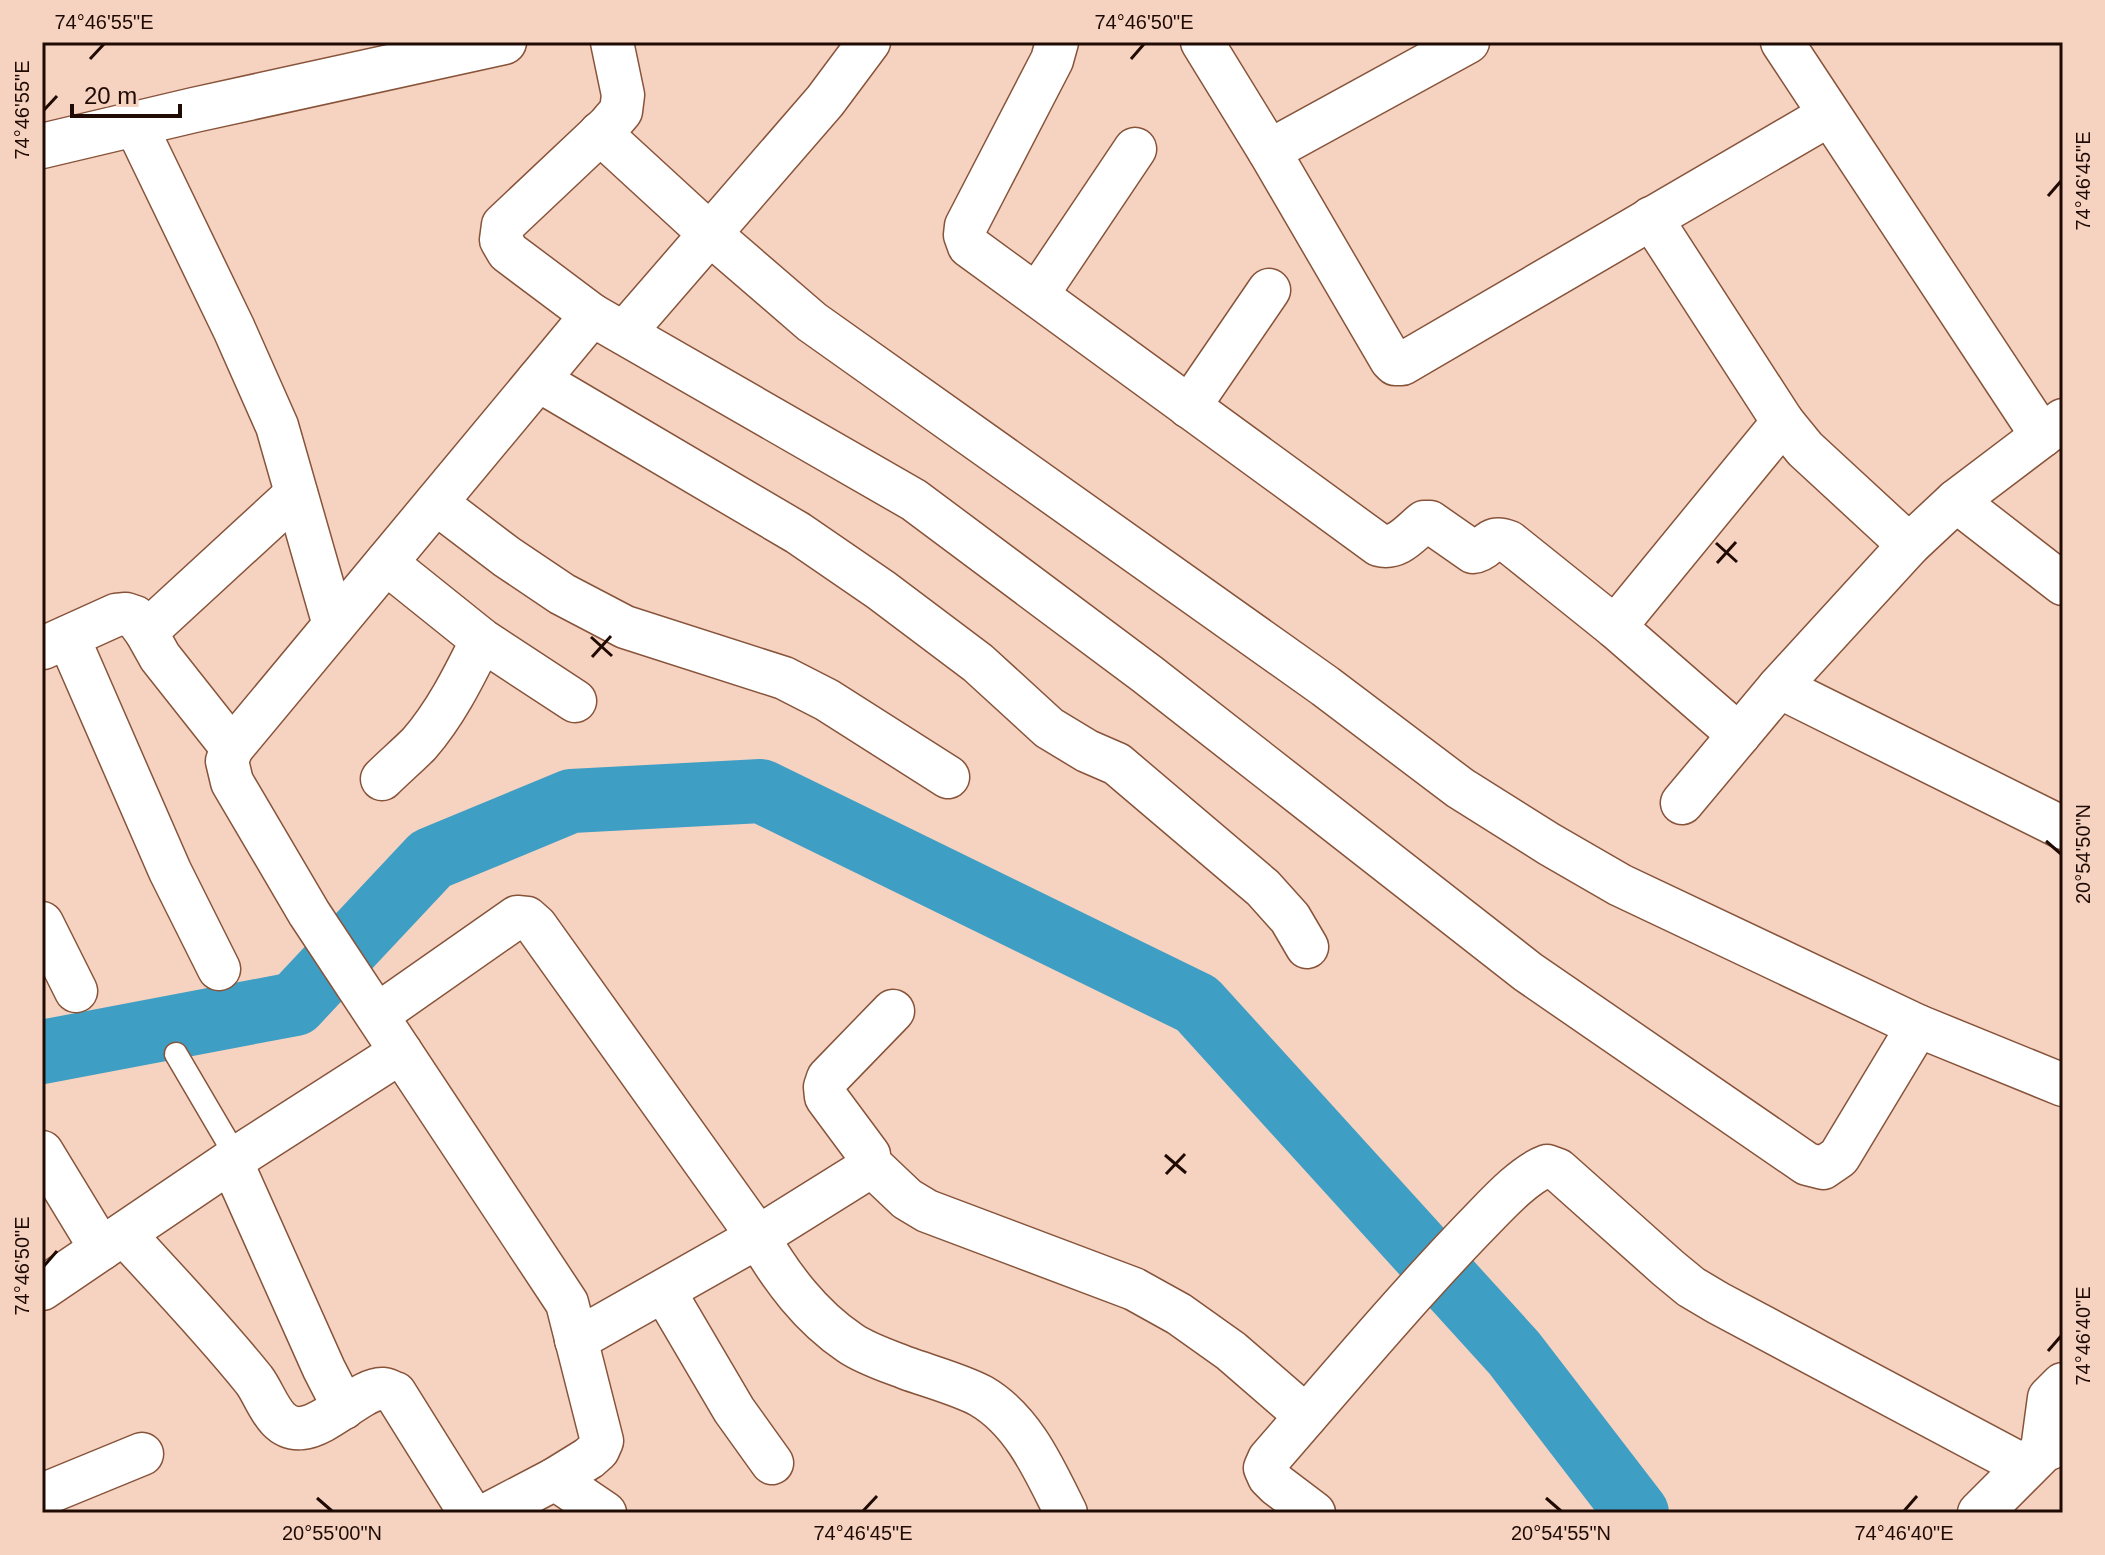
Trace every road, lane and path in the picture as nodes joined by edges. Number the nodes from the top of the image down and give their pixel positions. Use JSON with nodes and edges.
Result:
{"nodes":[{"id":1,"x":504,"y":42,"type":"edge"},
{"id":2,"x":612,"y":42,"type":"edge"},
{"id":3,"x":869,"y":42,"type":"edge"},
{"id":4,"x":1057,"y":42,"type":"edge"},
{"id":5,"x":1202,"y":42,"type":"edge"},
{"id":6,"x":1468,"y":42,"type":"edge"},
{"id":7,"x":1782,"y":42,"type":"edge"},
{"id":8,"x":1829,"y":115,"type":"junction"},
{"id":9,"x":135,"y":124,"type":"junction"},
{"id":10,"x":600,"y":133,"type":"junction"},
{"id":11,"x":42,"y":146,"type":"edge"},
{"id":12,"x":1135,"y":149,"type":"dead end"},
{"id":13,"x":1269,"y":151,"type":"junction"},
{"id":14,"x":1651,"y":218,"type":"junction"},
{"id":15,"x":710,"y":234,"type":"junction"},
{"id":16,"x":1269,"y":290,"type":"dead end"},
{"id":17,"x":1037,"y":295,"type":"junction"},
{"id":18,"x":608,"y":324,"type":"junction"},
{"id":19,"x":538,"y":380,"type":"junction"},
{"id":20,"x":1189,"y":407,"type":"junction"},
{"id":21,"x":1783,"y":422,"type":"junction"},
{"id":22,"x":2052,"y":428,"type":"edge"},
{"id":23,"x":296,"y":494,"type":"junction"},
{"id":24,"x":1956,"y":501,"type":"junction"},
{"id":25,"x":436,"y":503,"type":"junction"},
{"id":26,"x":1909,"y":545,"type":"junction"},
{"id":27,"x":386,"y":563,"type":"junction"},
{"id":28,"x":2063,"y":584,"type":"edge"},
{"id":29,"x":334,"y":625,"type":"junction"},
{"id":30,"x":1615,"y":627,"type":"junction"},
{"id":31,"x":146,"y":632,"type":"junction"},
{"id":32,"x":482,"y":640,"type":"junction"},
{"id":33,"x":55,"y":643,"type":"edge"},
{"id":34,"x":1779,"y":687,"type":"junction"},
{"id":35,"x":575,"y":701,"type":"dead end"},
{"id":36,"x":1739,"y":735,"type":"junction"},
{"id":37,"x":232,"y":748,"type":"junction"},
{"id":38,"x":948,"y":777,"type":"dead end"},
{"id":39,"x":382,"y":779,"type":"dead end"},
{"id":40,"x":1682,"y":803,"type":"dead end"},
{"id":41,"x":2063,"y":828,"type":"edge"},
{"id":42,"x":42,"y":923,"type":"edge"},
{"id":43,"x":1307,"y":947,"type":"dead end"},
{"id":44,"x":219,"y":969,"type":"dead end"},
{"id":45,"x":76,"y":991,"type":"dead end"},
{"id":46,"x":367,"y":1000,"type":"junction"},
{"id":47,"x":893,"y":1011,"type":"dead end"},
{"id":48,"x":1918,"y":1026,"type":"junction"},
{"id":49,"x":401,"y":1052,"type":"junction"},
{"id":50,"x":176,"y":1054,"type":"dead end"},
{"id":51,"x":2063,"y":1085,"type":"edge"},
{"id":52,"x":42,"y":1152,"type":"edge"},
{"id":53,"x":234,"y":1159,"type":"junction"},
{"id":54,"x":869,"y":1163,"type":"junction"},
{"id":55,"x":758,"y":1237,"type":"junction"},
{"id":56,"x":112,"y":1242,"type":"junction"},
{"id":57,"x":42,"y":1289,"type":"edge"},
{"id":58,"x":664,"y":1291,"type":"junction"},
{"id":59,"x":576,"y":1340,"type":"junction"},
{"id":60,"x":2063,"y":1385,"type":"edge"},
{"id":61,"x":344,"y":1408,"type":"junction"},
{"id":62,"x":1306,"y":1416,"type":"junction"},
{"id":63,"x":2044,"y":1453,"type":"edge"},
{"id":64,"x":142,"y":1454,"type":"dead end"},
{"id":65,"x":772,"y":1463,"type":"dead end"},
{"id":66,"x":555,"y":1479,"type":"junction"},
{"id":67,"x":42,"y":1495,"type":"edge"},
{"id":68,"x":470,"y":1513,"type":"edge"},
{"id":69,"x":490,"y":1513,"type":"edge"},
{"id":70,"x":605,"y":1513,"type":"edge"},
{"id":71,"x":1066,"y":1513,"type":"edge"},
{"id":72,"x":1314,"y":1513,"type":"edge"},
{"id":73,"x":1980,"y":1513,"type":"edge"}],
"edges":[{"from":1,"to":9,"type":"street"},
{"from":2,"to":10,"type":"street"},
{"from":3,"to":15,"type":"street"},
{"from":4,"to":17,"type":"street"},
{"from":5,"to":13,"type":"street"},
{"from":6,"to":13,"type":"street"},
{"from":7,"to":8,"type":"street"},
{"from":8,"to":14,"type":"street"},
{"from":8,"to":22,"type":"street"},
{"from":9,"to":11,"type":"street"},
{"from":9,"to":23,"type":"street"},
{"from":10,"to":15,"type":"street"},
{"from":10,"to":18,"type":"street"},
{"from":12,"to":17,"type":"street"},
{"from":13,"to":14,"type":"street"},
{"from":14,"to":21,"type":"street"},
{"from":15,"to":18,"type":"street"},
{"from":15,"to":48,"type":"street"},
{"from":16,"to":20,"type":"street"},
{"from":17,"to":20,"type":"street"},
{"from":18,"to":19,"type":"street"},
{"from":18,"to":48,"type":"street"},
{"from":19,"to":25,"type":"street"},
{"from":19,"to":43,"type":"street"},
{"from":20,"to":30,"type":"street"},
{"from":21,"to":26,"type":"street"},
{"from":21,"to":30,"type":"street"},
{"from":22,"to":24,"type":"street"},
{"from":23,"to":29,"type":"street"},
{"from":23,"to":31,"type":"street"},
{"from":24,"to":26,"type":"street"},
{"from":24,"to":28,"type":"street"},
{"from":25,"to":27,"type":"street"},
{"from":25,"to":38,"type":"street"},
{"from":26,"to":34,"type":"street"},
{"from":27,"to":29,"type":"street"},
{"from":27,"to":32,"type":"street"},
{"from":29,"to":37,"type":"street"},
{"from":30,"to":36,"type":"street"},
{"from":31,"to":33,"type":"street"},
{"from":31,"to":37,"type":"street"},
{"from":32,"to":35,"type":"street"},
{"from":32,"to":39,"type":"street"},
{"from":33,"to":44,"type":"street"},
{"from":34,"to":36,"type":"street"},
{"from":34,"to":41,"type":"street"},
{"from":36,"to":40,"type":"street"},
{"from":37,"to":46,"type":"street"},
{"from":42,"to":45,"type":"street"},
{"from":46,"to":49,"type":"street"},
{"from":46,"to":55,"type":"street"},
{"from":47,"to":54,"type":"street"},
{"from":48,"to":51,"type":"street"},
{"from":49,"to":53,"type":"street"},
{"from":49,"to":59,"type":"street"},
{"from":50,"to":53,"type":"lane"},
{"from":52,"to":56,"type":"street"},
{"from":53,"to":56,"type":"street"},
{"from":53,"to":61,"type":"street"},
{"from":54,"to":55,"type":"street"},
{"from":54,"to":62,"type":"street"},
{"from":55,"to":58,"type":"street"},
{"from":55,"to":71,"type":"street"},
{"from":56,"to":57,"type":"street"},
{"from":56,"to":61,"type":"street"},
{"from":58,"to":59,"type":"street"},
{"from":58,"to":65,"type":"street"},
{"from":59,"to":66,"type":"street"},
{"from":60,"to":63,"type":"street"},
{"from":61,"to":68,"type":"street"},
{"from":62,"to":63,"type":"street"},
{"from":62,"to":72,"type":"street"},
{"from":63,"to":73,"type":"street"},
{"from":64,"to":67,"type":"street"},
{"from":66,"to":69,"type":"street"},
{"from":66,"to":70,"type":"street"}]}
